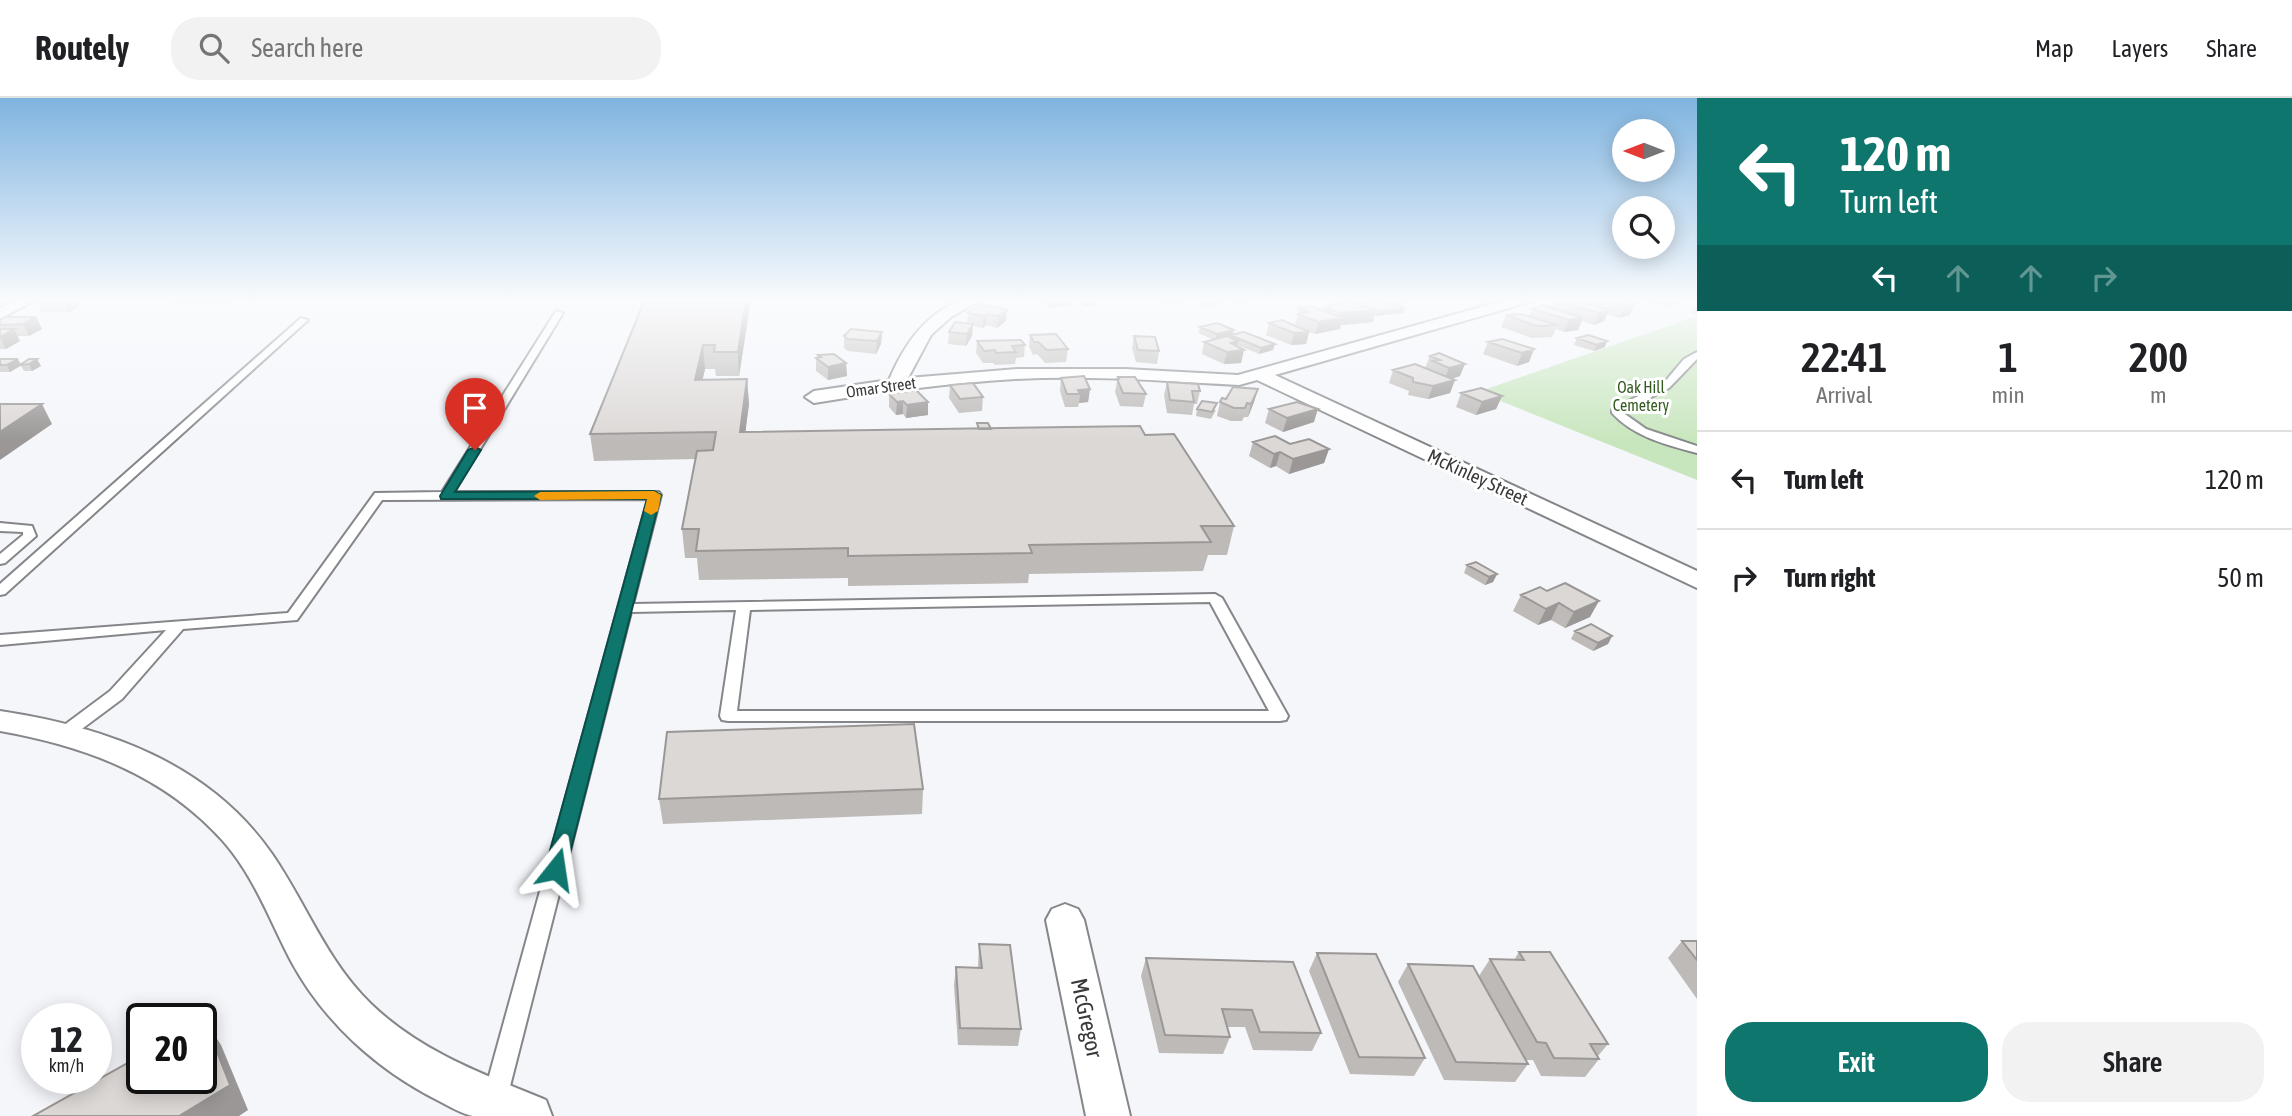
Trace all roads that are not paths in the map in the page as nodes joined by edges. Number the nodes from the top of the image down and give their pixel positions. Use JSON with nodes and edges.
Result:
{"nodes":[{"id":1,"x":274,"y":347,"type":"edge"},
{"id":2,"x":538,"y":347,"type":"edge"},
{"id":3,"x":912,"y":347,"type":"edge"},
{"id":4,"x":1359,"y":347,"type":"edge"},
{"id":5,"x":1697,"y":355,"type":"edge"},
{"id":6,"x":1260,"y":375,"type":"junction"},
{"id":7,"x":896,"y":384,"type":"junction"},
{"id":8,"x":814,"y":397,"type":"dead end"},
{"id":9,"x":1697,"y":450,"type":"edge"},
{"id":10,"x":446,"y":496,"type":"junction"},
{"id":11,"x":0,"y":527,"type":"edge"},
{"id":12,"x":0,"y":561,"type":"edge"},
{"id":13,"x":1697,"y":580,"type":"edge"},
{"id":14,"x":0,"y":591,"type":"edge"},
{"id":15,"x":743,"y":607,"type":"junction"},
{"id":16,"x":625,"y":608,"type":"junction"},
{"id":17,"x":179,"y":625,"type":"junction"},
{"id":18,"x":0,"y":640,"type":"edge"},
{"id":19,"x":0,"y":721,"type":"edge"},
{"id":20,"x":65,"y":733,"type":"junction"},
{"id":21,"x":1065,"y":920,"type":"dead end"},
{"id":22,"x":494,"y":1102,"type":"junction"},
{"id":23,"x":530,"y":1116,"type":"edge"},
{"id":24,"x":1108,"y":1116,"type":"edge"}],
"edges":[{"from":1,"to":14,"type":"lane"},
{"from":2,"to":10,"type":"lane"},
{"from":3,"to":7,"type":"street"},
{"from":4,"to":6,"type":"street","name":"Omar Street"},
{"from":5,"to":9,"type":"lane"},
{"from":6,"to":7,"type":"street","name":"Omar Street"},
{"from":6,"to":13,"type":"street","name":"McKinley Street"},
{"from":7,"to":8,"type":"street","name":"Omar Street"},
{"from":10,"to":16,"type":"lane"},
{"from":10,"to":17,"type":"lane"},
{"from":11,"to":12,"type":"lane"},
{"from":15,"to":15,"type":"lane"},
{"from":15,"to":16,"type":"lane"},
{"from":16,"to":22,"type":"lane"},
{"from":17,"to":18,"type":"lane"},
{"from":17,"to":20,"type":"lane"},
{"from":19,"to":20,"type":"street"},
{"from":20,"to":22,"type":"street"},
{"from":21,"to":24,"type":"street","name":"McGregor"},
{"from":22,"to":23,"type":"street"}]}
